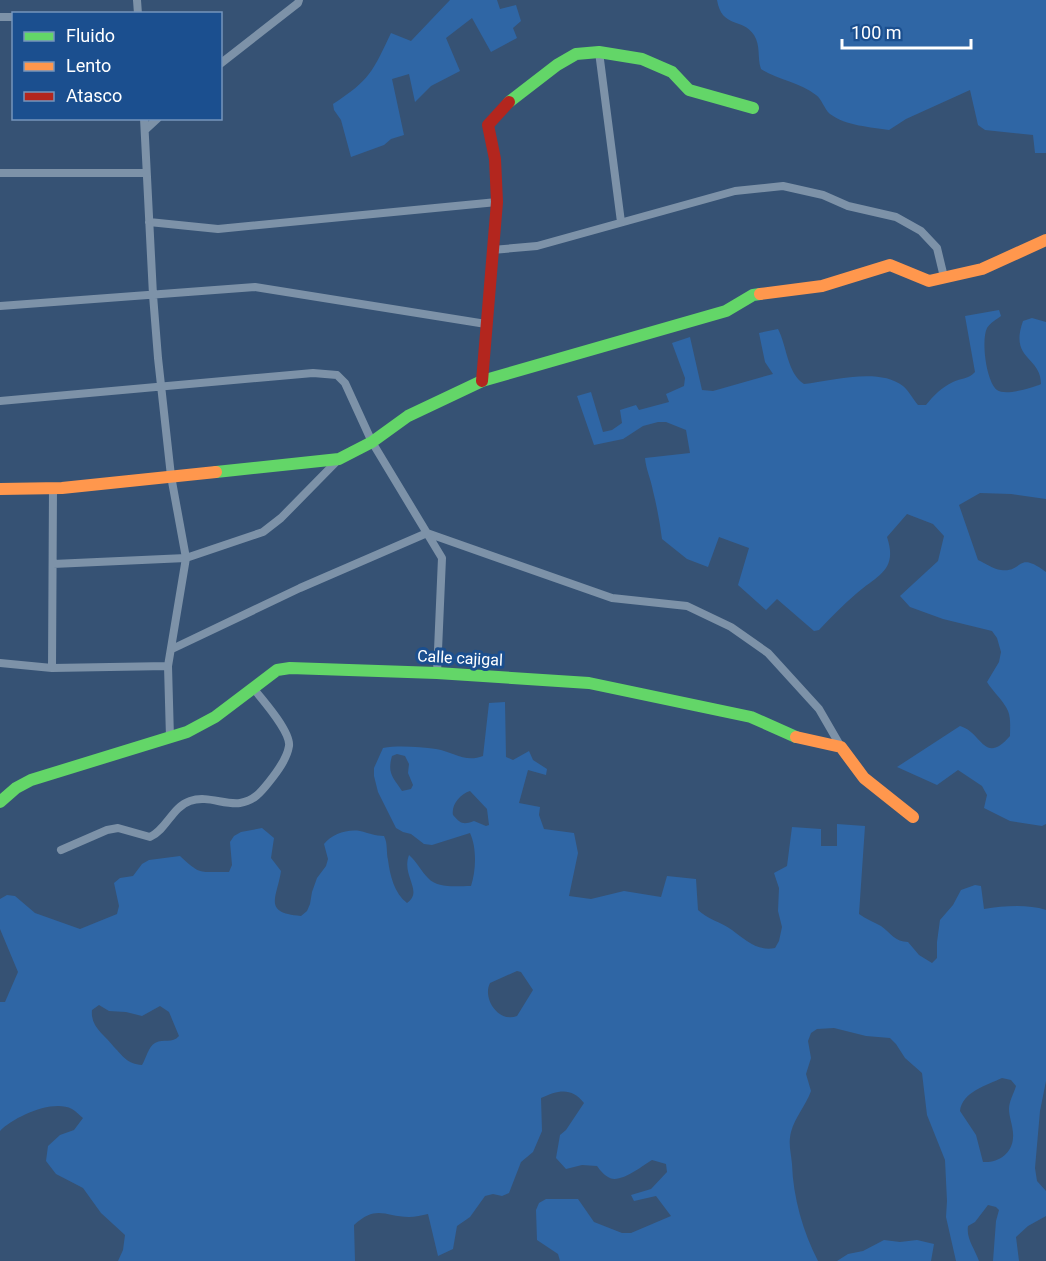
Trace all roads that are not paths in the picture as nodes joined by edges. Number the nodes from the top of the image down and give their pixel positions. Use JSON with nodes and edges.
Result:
{"nodes":[{"id":1,"x":299,"y":0,"type":"edge"},
{"id":2,"x":599,"y":52,"type":"junction"},
{"id":3,"x":222,"y":62,"type":"edge"},
{"id":4,"x":753,"y":108,"type":"dead end"},
{"id":5,"x":144,"y":120,"type":"edge"},
{"id":6,"x":156,"y":120,"type":"edge"},
{"id":7,"x":145,"y":130,"type":"junction"},
{"id":8,"x":0,"y":173,"type":"edge"},
{"id":9,"x":146,"y":173,"type":"junction"},
{"id":10,"x":497,"y":202,"type":"junction"},
{"id":11,"x":149,"y":222,"type":"junction"},
{"id":12,"x":621,"y":222,"type":"junction"},
{"id":13,"x":1046,"y":240,"type":"edge"},
{"id":14,"x":492,"y":250,"type":"junction"},
{"id":15,"x":944,"y":277,"type":"junction"},
{"id":16,"x":153,"y":295,"type":"junction"},
{"id":17,"x":0,"y":306,"type":"edge"},
{"id":18,"x":486,"y":324,"type":"junction"},
{"id":19,"x":482,"y":381,"type":"junction"},
{"id":20,"x":161,"y":386,"type":"junction"},
{"id":21,"x":0,"y":401,"type":"edge"},
{"id":22,"x":372,"y":442,"type":"junction"},
{"id":23,"x":339,"y":459,"type":"junction"},
{"id":24,"x":171,"y":476,"type":"junction"},
{"id":25,"x":53,"y":488,"type":"junction"},
{"id":26,"x":0,"y":489,"type":"edge"},
{"id":27,"x":427,"y":533,"type":"junction"},
{"id":28,"x":186,"y":558,"type":"junction"},
{"id":29,"x":54,"y":564,"type":"junction"},
{"id":30,"x":172,"y":649,"type":"junction"},
{"id":31,"x":0,"y":663,"type":"edge"},
{"id":32,"x":168,"y":666,"type":"junction"},
{"id":33,"x":52,"y":668,"type":"junction"},
{"id":34,"x":437,"y":673,"type":"junction"},
{"id":35,"x":253,"y":688,"type":"junction"},
{"id":36,"x":170,"y":738,"type":"junction"},
{"id":37,"x":841,"y":747,"type":"junction"},
{"id":38,"x":0,"y":802,"type":"edge"},
{"id":39,"x":913,"y":817,"type":"dead end"},
{"id":40,"x":62,"y":850,"type":"dead end"}],
"edges":[{"from":1,"to":3,"type":"street"},
{"from":2,"to":4,"type":"street"},
{"from":2,"to":10,"type":"street"},
{"from":2,"to":12,"type":"street"},
{"from":5,"to":7,"type":"street"},
{"from":6,"to":7,"type":"street"},
{"from":7,"to":9,"type":"street"},
{"from":8,"to":9,"type":"street"},
{"from":9,"to":11,"type":"street"},
{"from":10,"to":11,"type":"street"},
{"from":10,"to":14,"type":"street"},
{"from":11,"to":16,"type":"street"},
{"from":12,"to":14,"type":"street"},
{"from":12,"to":15,"type":"street"},
{"from":13,"to":15,"type":"street"},
{"from":14,"to":18,"type":"street"},
{"from":15,"to":19,"type":"street"},
{"from":16,"to":17,"type":"street"},
{"from":16,"to":18,"type":"street"},
{"from":16,"to":20,"type":"street"},
{"from":18,"to":19,"type":"street"},
{"from":19,"to":22,"type":"street"},
{"from":20,"to":21,"type":"street"},
{"from":20,"to":22,"type":"street"},
{"from":20,"to":24,"type":"street"},
{"from":22,"to":23,"type":"street"},
{"from":22,"to":27,"type":"street"},
{"from":23,"to":24,"type":"street"},
{"from":23,"to":28,"type":"street"},
{"from":24,"to":25,"type":"street"},
{"from":24,"to":28,"type":"street"},
{"from":25,"to":26,"type":"street"},
{"from":25,"to":29,"type":"street"},
{"from":27,"to":30,"type":"street"},
{"from":27,"to":34,"type":"street"},
{"from":27,"to":37,"type":"street"},
{"from":28,"to":29,"type":"street"},
{"from":28,"to":30,"type":"street"},
{"from":29,"to":33,"type":"street"},
{"from":30,"to":32,"type":"street"},
{"from":31,"to":33,"type":"street"},
{"from":32,"to":33,"type":"street"},
{"from":32,"to":36,"type":"street"},
{"from":34,"to":35,"type":"street","name":"Calle cajigal"},
{"from":34,"to":37,"type":"street","name":"Calle cajigal"},
{"from":35,"to":36,"type":"street","name":"Calle cajigal"},
{"from":35,"to":40,"type":"street"},
{"from":36,"to":38,"type":"street","name":"Calle cajigal"},
{"from":37,"to":39,"type":"street"}]}
